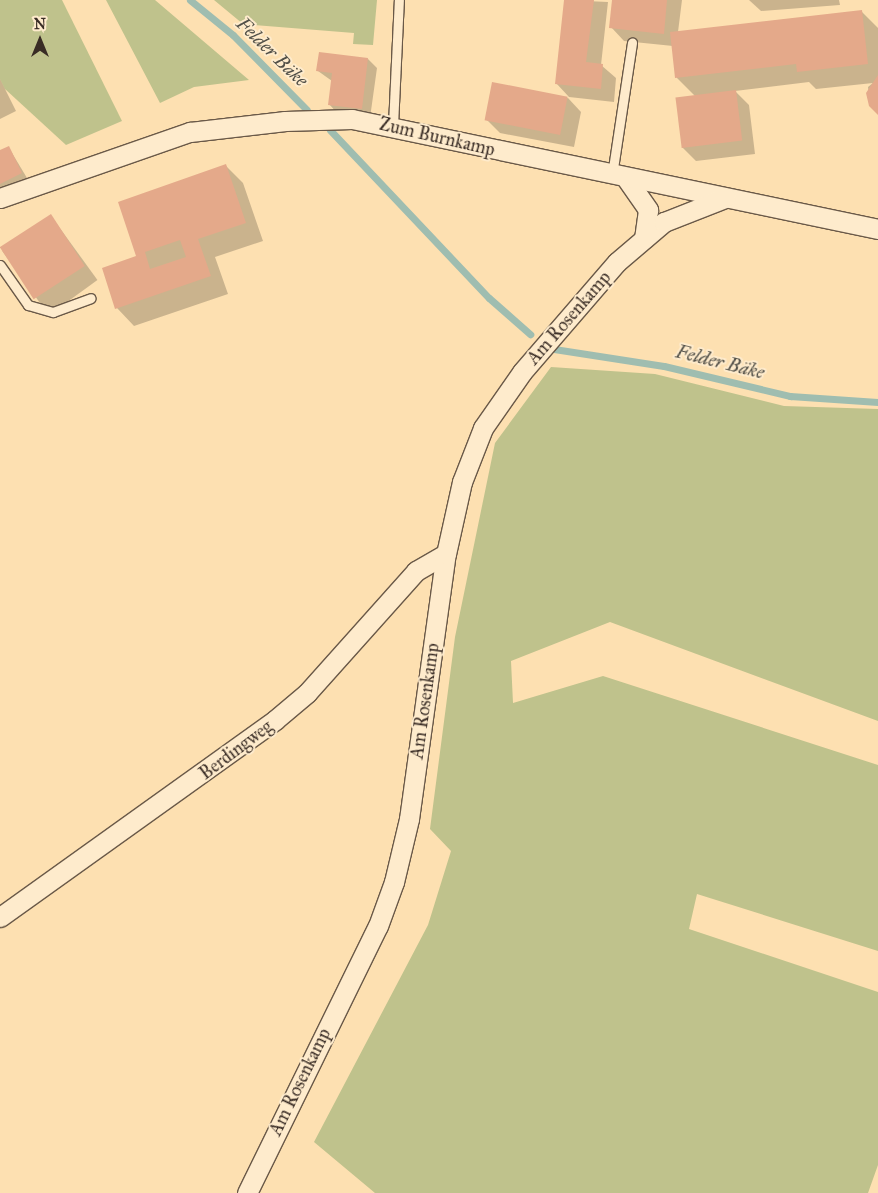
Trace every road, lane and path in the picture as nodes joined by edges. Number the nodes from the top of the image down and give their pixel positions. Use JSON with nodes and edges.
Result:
{"nodes":[{"id":1,"x":399,"y":0,"type":"edge"},
{"id":2,"x":632,"y":43,"type":"dead end"},
{"id":3,"x":393,"y":125,"type":"junction"},
{"id":4,"x":619,"y":176,"type":"junction"},
{"id":5,"x":0,"y":198,"type":"edge"},
{"id":6,"x":725,"y":198,"type":"junction"},
{"id":7,"x":878,"y":229,"type":"edge"},
{"id":8,"x":644,"y":239,"type":"junction"},
{"id":9,"x":0,"y":265,"type":"edge"},
{"id":10,"x":90,"y":298,"type":"dead end"},
{"id":11,"x":446,"y":554,"type":"junction"},
{"id":12,"x":0,"y":917,"type":"edge"},
{"id":13,"x":247,"y":1193,"type":"edge"}],
"edges":[{"from":1,"to":3,"type":"lane"},
{"from":2,"to":4,"type":"lane"},
{"from":3,"to":4,"type":"street","name":"Zum Burnkamp"},
{"from":3,"to":5,"type":"street","name":"Zum Burnkamp"},
{"from":4,"to":6,"type":"street","name":"Zum Burnkamp"},
{"from":4,"to":8,"type":"street"},
{"from":6,"to":7,"type":"street","name":"Zum Burnkamp"},
{"from":6,"to":8,"type":"street","name":"Am Rosenkamp"},
{"from":8,"to":11,"type":"street","name":"Am Rosenkamp"},
{"from":9,"to":10,"type":"lane"},
{"from":11,"to":12,"type":"street","name":"Berdingweg"},
{"from":11,"to":13,"type":"street","name":"Am Rosenkamp"}]}
